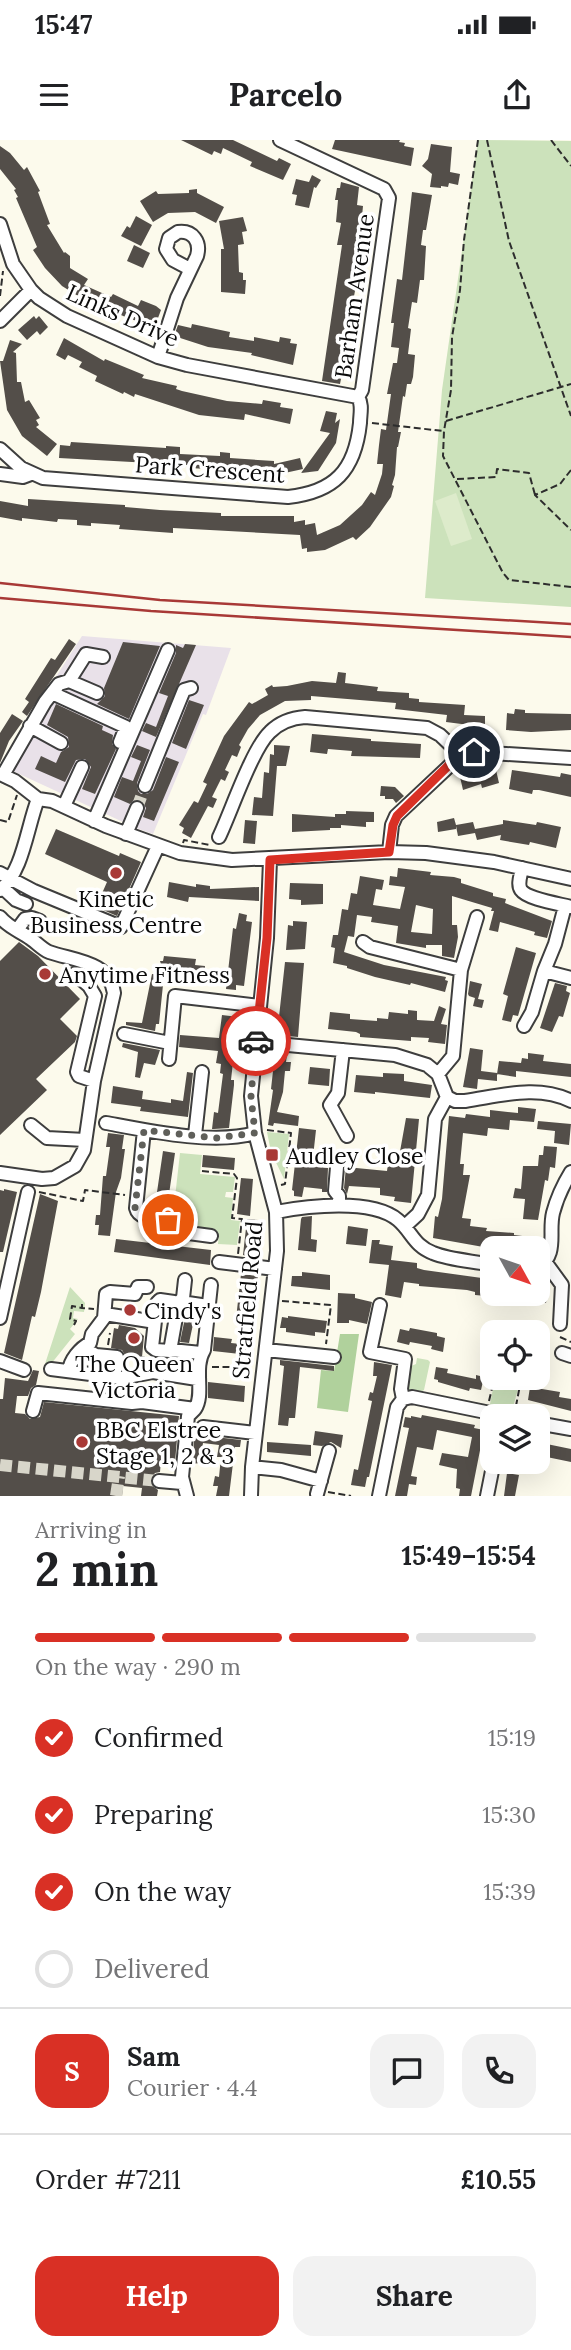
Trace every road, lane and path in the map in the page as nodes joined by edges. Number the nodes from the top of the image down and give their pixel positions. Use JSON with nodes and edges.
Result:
{"nodes":[{"id":1,"x":280,"y":140,"type":"edge"},
{"id":2,"x":478,"y":140,"type":"edge"},
{"id":3,"x":488,"y":140,"type":"edge"},
{"id":4,"x":551,"y":140,"type":"edge"},
{"id":5,"x":571,"y":166,"type":"edge"},
{"id":6,"x":0,"y":224,"type":"edge"},
{"id":7,"x":3,"y":269,"type":"dead end"},
{"id":8,"x":190,"y":269,"type":"dead end"},
{"id":9,"x":31,"y":290,"type":"junction"},
{"id":10,"x":0,"y":296,"type":"edge"},
{"id":11,"x":0,"y":321,"type":"edge"},
{"id":12,"x":158,"y":357,"type":"junction"},
{"id":13,"x":571,"y":384,"type":"edge"},
{"id":14,"x":561,"y":387,"type":"junction"},
{"id":15,"x":358,"y":397,"type":"junction"},
{"id":16,"x":571,"y":416,"type":"edge"},
{"id":17,"x":360,"y":421,"type":"junction"},
{"id":18,"x":446,"y":421,"type":"junction"},
{"id":19,"x":444,"y":431,"type":"junction"},
{"id":20,"x":0,"y":449,"type":"edge"},
{"id":21,"x":571,"y":470,"type":"edge"},
{"id":22,"x":0,"y":474,"type":"edge"},
{"id":23,"x":31,"y":474,"type":"junction"},
{"id":24,"x":456,"y":479,"type":"junction"},
{"id":25,"x":536,"y":495,"type":"junction"},
{"id":26,"x":571,"y":530,"type":"edge"},
{"id":27,"x":571,"y":587,"type":"edge"},
{"id":28,"x":168,"y":650,"type":"dead end"},
{"id":29,"x":103,"y":657,"type":"dead end"},
{"id":30,"x":69,"y":681,"type":"junction"},
{"id":31,"x":191,"y":688,"type":"dead end"},
{"id":32,"x":51,"y":693,"type":"junction"},
{"id":33,"x":97,"y":693,"type":"dead end"},
{"id":34,"x":30,"y":726,"type":"junction"},
{"id":35,"x":61,"y":743,"type":"dead end"},
{"id":36,"x":461,"y":755,"type":"junction"},
{"id":37,"x":571,"y":758,"type":"edge"},
{"id":38,"x":82,"y":767,"type":"dead end"},
{"id":39,"x":1,"y":775,"type":"edge"},
{"id":40,"x":145,"y":786,"type":"tunnel mouth"},
{"id":41,"x":18,"y":794,"type":"dead end"},
{"id":42,"x":38,"y":799,"type":"junction"},
{"id":43,"x":64,"y":806,"type":"junction"},
{"id":44,"x":136,"y":808,"type":"tunnel mouth"},
{"id":45,"x":91,"y":819,"type":"junction"},
{"id":46,"x":0,"y":820,"type":"edge"},
{"id":47,"x":4,"y":821,"type":"junction"},
{"id":48,"x":3,"y":826,"type":"dead end"},
{"id":49,"x":126,"y":834,"type":"junction"},
{"id":50,"x":219,"y":837,"type":"dead end"},
{"id":51,"x":159,"y":846,"type":"junction"},
{"id":52,"x":389,"y":852,"type":"junction"},
{"id":53,"x":270,"y":860,"type":"junction"},
{"id":54,"x":522,"y":867,"type":"junction"},
{"id":55,"x":571,"y":879,"type":"edge"},
{"id":56,"x":4,"y":882,"type":"edge"},
{"id":57,"x":26,"y":904,"type":"dead end"},
{"id":58,"x":568,"y":906,"type":"edge"},
{"id":59,"x":0,"y":917,"type":"edge"},
{"id":60,"x":477,"y":917,"type":"dead end"},
{"id":61,"x":40,"y":921,"type":"dead end"},
{"id":62,"x":17,"y":930,"type":"junction"},
{"id":63,"x":362,"y":942,"type":"dead end"},
{"id":64,"x":461,"y":970,"type":"junction"},
{"id":65,"x":544,"y":971,"type":"junction"},
{"id":66,"x":75,"y":974,"type":"dead end"},
{"id":67,"x":571,"y":978,"type":"edge"},
{"id":68,"x":260,"y":1006,"type":"junction"},
{"id":69,"x":524,"y":1026,"type":"dead end"},
{"id":70,"x":124,"y":1034,"type":"dead end"},
{"id":71,"x":256,"y":1042,"type":"junction"},
{"id":72,"x":170,"y":1043,"type":"junction"},
{"id":73,"x":343,"y":1050,"type":"junction"},
{"id":74,"x":169,"y":1059,"type":"dead end"},
{"id":75,"x":202,"y":1072,"type":"dead end"},
{"id":76,"x":438,"y":1074,"type":"junction"},
{"id":77,"x":94,"y":1082,"type":"junction"},
{"id":78,"x":447,"y":1097,"type":"junction"},
{"id":79,"x":571,"y":1101,"type":"edge"},
{"id":80,"x":106,"y":1123,"type":"dead end"},
{"id":81,"x":31,"y":1125,"type":"dead end"},
{"id":82,"x":144,"y":1130,"type":"junction"},
{"id":83,"x":255,"y":1131,"type":"junction"},
{"id":84,"x":195,"y":1135,"type":"junction"},
{"id":85,"x":347,"y":1136,"type":"dead end"},
{"id":86,"x":85,"y":1140,"type":"junction"},
{"id":87,"x":337,"y":1167,"type":"dead end"},
{"id":88,"x":202,"y":1171,"type":"dead end"},
{"id":89,"x":571,"y":1172,"type":"edge"},
{"id":90,"x":0,"y":1173,"type":"edge"},
{"id":91,"x":270,"y":1189,"type":"junction"},
{"id":92,"x":28,"y":1192,"type":"joint"},
{"id":93,"x":137,"y":1197,"type":"junction"},
{"id":94,"x":340,"y":1205,"type":"junction"},
{"id":95,"x":276,"y":1212,"type":"junction"},
{"id":96,"x":405,"y":1226,"type":"junction"},
{"id":97,"x":211,"y":1236,"type":"dead end"},
{"id":98,"x":550,"y":1252,"type":"edge"},
{"id":99,"x":219,"y":1262,"type":"dead end"},
{"id":100,"x":480,"y":1263,"type":"edge"},
{"id":101,"x":237,"y":1264,"type":"junction"},
{"id":102,"x":275,"y":1269,"type":"junction"},
{"id":103,"x":550,"y":1274,"type":"edge"},
{"id":104,"x":185,"y":1280,"type":"dead end"},
{"id":105,"x":211,"y":1285,"type":"dead end"},
{"id":106,"x":146,"y":1287,"type":"dead end"},
{"id":107,"x":272,"y":1300,"type":"junction"},
{"id":108,"x":2,"y":1301,"type":"edge"},
{"id":109,"x":179,"y":1303,"type":"junction"},
{"id":110,"x":380,"y":1305,"type":"dead end"},
{"id":111,"x":208,"y":1306,"type":"junction"},
{"id":112,"x":104,"y":1312,"type":"junction"},
{"id":113,"x":0,"y":1318,"type":"edge"},
{"id":114,"x":155,"y":1319,"type":"junction"},
{"id":115,"x":560,"y":1324,"type":"dead end"},
{"id":116,"x":74,"y":1325,"type":"dead end"},
{"id":117,"x":83,"y":1348,"type":"junction"},
{"id":118,"x":154,"y":1349,"type":"junction"},
{"id":119,"x":171,"y":1350,"type":"junction"},
{"id":120,"x":266,"y":1350,"type":"junction"},
{"id":121,"x":201,"y":1353,"type":"junction"},
{"id":122,"x":329,"y":1356,"type":"joint"},
{"id":123,"x":117,"y":1357,"type":"junction"},
{"id":124,"x":0,"y":1361,"type":"edge"},
{"id":125,"x":211,"y":1367,"type":"dead end"},
{"id":126,"x":263,"y":1368,"type":"junction"},
{"id":127,"x":51,"y":1369,"type":"dead end"},
{"id":128,"x":24,"y":1370,"type":"dead end"},
{"id":129,"x":69,"y":1371,"type":"junction"},
{"id":130,"x":119,"y":1374,"type":"junction"},
{"id":131,"x":197,"y":1379,"type":"junction"},
{"id":132,"x":403,"y":1399,"type":"junction"},
{"id":133,"x":489,"y":1404,"type":"edge"},
{"id":134,"x":516,"y":1404,"type":"edge"},
{"id":135,"x":195,"y":1409,"type":"junction"},
{"id":136,"x":33,"y":1411,"type":"dead end"},
{"id":137,"x":480,"y":1411,"type":"edge"},
{"id":138,"x":550,"y":1425,"type":"edge"},
{"id":139,"x":203,"y":1427,"type":"dead end"},
{"id":140,"x":571,"y":1429,"type":"edge"},
{"id":141,"x":255,"y":1433,"type":"junction"},
{"id":142,"x":329,"y":1451,"type":"dead end"},
{"id":143,"x":252,"y":1467,"type":"junction"},
{"id":144,"x":491,"y":1474,"type":"edge"},
{"id":145,"x":159,"y":1481,"type":"tunnel mouth"},
{"id":146,"x":182,"y":1483,"type":"junction"},
{"id":147,"x":319,"y":1488,"type":"junction"},
{"id":148,"x":187,"y":1496,"type":"edge"},
{"id":149,"x":251,"y":1496,"type":"edge"},
{"id":150,"x":351,"y":1496,"type":"edge"},
{"id":151,"x":379,"y":1496,"type":"edge"},
{"id":152,"x":487,"y":1496,"type":"edge"}],
"edges":[{"from":1,"to":15,"type":"street","name":"Barham Avenue"},
{"from":2,"to":18,"type":"path"},
{"from":3,"to":14,"type":"path"},
{"from":4,"to":5,"type":"path"},
{"from":6,"to":9,"type":"street","name":"Links Drive"},
{"from":7,"to":10,"type":"path"},
{"from":8,"to":12,"type":"street"},
{"from":9,"to":11,"type":"street"},
{"from":9,"to":12,"type":"street","name":"Links Drive"},
{"from":12,"to":15,"type":"street","name":"Links Drive"},
{"from":13,"to":14,"type":"path"},
{"from":14,"to":16,"type":"path"},
{"from":14,"to":18,"type":"path"},
{"from":15,"to":17,"type":"street","name":"Park Crescent"},
{"from":17,"to":19,"type":"path"},
{"from":17,"to":23,"type":"street","name":"Park Crescent"},
{"from":18,"to":19,"type":"path"},
{"from":19,"to":24,"type":"path"},
{"from":20,"to":23,"type":"street","name":"Park Crescent"},
{"from":21,"to":25,"type":"path"},
{"from":22,"to":23,"type":"street","name":"Park Crescent"},
{"from":24,"to":25,"type":"path"},
{"from":24,"to":27,"type":"path"},
{"from":25,"to":26,"type":"path"},
{"from":28,"to":45,"type":"street"},
{"from":29,"to":30,"type":"street"},
{"from":30,"to":32,"type":"street"},
{"from":30,"to":33,"type":"street"},
{"from":31,"to":40,"type":"street"},
{"from":32,"to":34,"type":"street"},
{"from":32,"to":45,"type":"street"},
{"from":34,"to":35,"type":"street"},
{"from":34,"to":39,"type":"street"},
{"from":36,"to":37,"type":"street"},
{"from":36,"to":50,"type":"street"},
{"from":36,"to":52,"type":"street"},
{"from":38,"to":43,"type":"street"},
{"from":39,"to":42,"type":"street"},
{"from":41,"to":47,"type":"path"},
{"from":42,"to":43,"type":"street"},
{"from":42,"to":56,"type":"street"},
{"from":43,"to":45,"type":"street"},
{"from":44,"to":49,"type":"street"},
{"from":45,"to":49,"type":"street"},
{"from":46,"to":47,"type":"path"},
{"from":47,"to":48,"type":"path"},
{"from":49,"to":51,"type":"street"},
{"from":51,"to":53,"type":"street"},
{"from":51,"to":56,"type":"street"},
{"from":52,"to":53,"type":"street"},
{"from":52,"to":54,"type":"street"},
{"from":53,"to":68,"type":"street","name":"Stratfield Road"},
{"from":54,"to":55,"type":"street"},
{"from":54,"to":58,"type":"street"},
{"from":56,"to":57,"type":"street"},
{"from":58,"to":65,"type":"street"},
{"from":59,"to":62,"type":"street"},
{"from":60,"to":64,"type":"street"},
{"from":61,"to":62,"type":"street"},
{"from":62,"to":77,"type":"street"},
{"from":63,"to":64,"type":"street"},
{"from":64,"to":76,"type":"street"},
{"from":65,"to":67,"type":"street"},
{"from":65,"to":69,"type":"street"},
{"from":66,"to":77,"type":"street"},
{"from":68,"to":71,"type":"street","name":"Stratfield Road"},
{"from":68,"to":72,"type":"street"},
{"from":70,"to":72,"type":"street"},
{"from":71,"to":73,"type":"street"},
{"from":71,"to":83,"type":"street","name":"Stratfield Road"},
{"from":72,"to":74,"type":"street"},
{"from":73,"to":76,"type":"street"},
{"from":73,"to":85,"type":"street"},
{"from":75,"to":84,"type":"street"},
{"from":76,"to":78,"type":"street"},
{"from":77,"to":86,"type":"street"},
{"from":78,"to":79,"type":"street"},
{"from":78,"to":96,"type":"street"},
{"from":80,"to":82,"type":"street"},
{"from":81,"to":86,"type":"street"},
{"from":82,"to":84,"type":"street"},
{"from":82,"to":93,"type":"street"},
{"from":83,"to":84,"type":"street"},
{"from":83,"to":91,"type":"street","name":"Stratfield Road"},
{"from":83,"to":91,"type":"path"},
{"from":86,"to":90,"type":"street"},
{"from":87,"to":94,"type":"street"},
{"from":88,"to":101,"type":"path"},
{"from":89,"to":98,"type":"street"},
{"from":91,"to":95,"type":"street","name":"Stratfield Road"},
{"from":92,"to":93,"type":"path"},
{"from":92,"to":108,"type":"street"},
{"from":93,"to":97,"type":"street"},
{"from":94,"to":95,"type":"street"},
{"from":94,"to":96,"type":"street"},
{"from":95,"to":102,"type":"street","name":"Stratfield Road"},
{"from":96,"to":100,"type":"street"},
{"from":99,"to":101,"type":"street"},
{"from":101,"to":102,"type":"street"},
{"from":102,"to":107,"type":"street","name":"Stratfield Road"},
{"from":103,"to":115,"type":"street"},
{"from":104,"to":109,"type":"street"},
{"from":105,"to":111,"type":"street"},
{"from":106,"to":112,"type":"street"},
{"from":107,"to":120,"type":"street","name":"Stratfield Road"},
{"from":107,"to":122,"type":"path"},
{"from":108,"to":113,"type":"street"},
{"from":109,"to":111,"type":"street"},
{"from":109,"to":114,"type":"street"},
{"from":109,"to":119,"type":"street"},
{"from":110,"to":132,"type":"street"},
{"from":111,"to":121,"type":"street"},
{"from":112,"to":114,"type":"street"},
{"from":112,"to":116,"type":"path"},
{"from":112,"to":117,"type":"street"},
{"from":114,"to":118,"type":"street"},
{"from":117,"to":123,"type":"street"},
{"from":117,"to":129,"type":"street"},
{"from":118,"to":119,"type":"street"},
{"from":118,"to":123,"type":"path"},
{"from":119,"to":121,"type":"street"},
{"from":120,"to":122,"type":"street"},
{"from":120,"to":126,"type":"street","name":"Stratfield Road"},
{"from":121,"to":131,"type":"street"},
{"from":123,"to":130,"type":"street"},
{"from":124,"to":128,"type":"street"},
{"from":125,"to":126,"type":"path"},
{"from":126,"to":141,"type":"street","name":"Stratfield Road"},
{"from":127,"to":129,"type":"street"},
{"from":129,"to":130,"type":"street"},
{"from":130,"to":131,"type":"street"},
{"from":131,"to":135,"type":"street"},
{"from":132,"to":137,"type":"street"},
{"from":132,"to":151,"type":"street"},
{"from":133,"to":134,"type":"path"},
{"from":135,"to":136,"type":"street"},
{"from":135,"to":146,"type":"street"},
{"from":138,"to":140,"type":"street"},
{"from":139,"to":141,"type":"street"},
{"from":141,"to":143,"type":"street","name":"Stratfield Road"},
{"from":142,"to":147,"type":"street"},
{"from":143,"to":147,"type":"street"},
{"from":143,"to":149,"type":"street","name":"Stratfield Road"},
{"from":144,"to":152,"type":"street"},
{"from":145,"to":146,"type":"street"},
{"from":146,"to":148,"type":"street"},
{"from":147,"to":150,"type":"path"}]}
